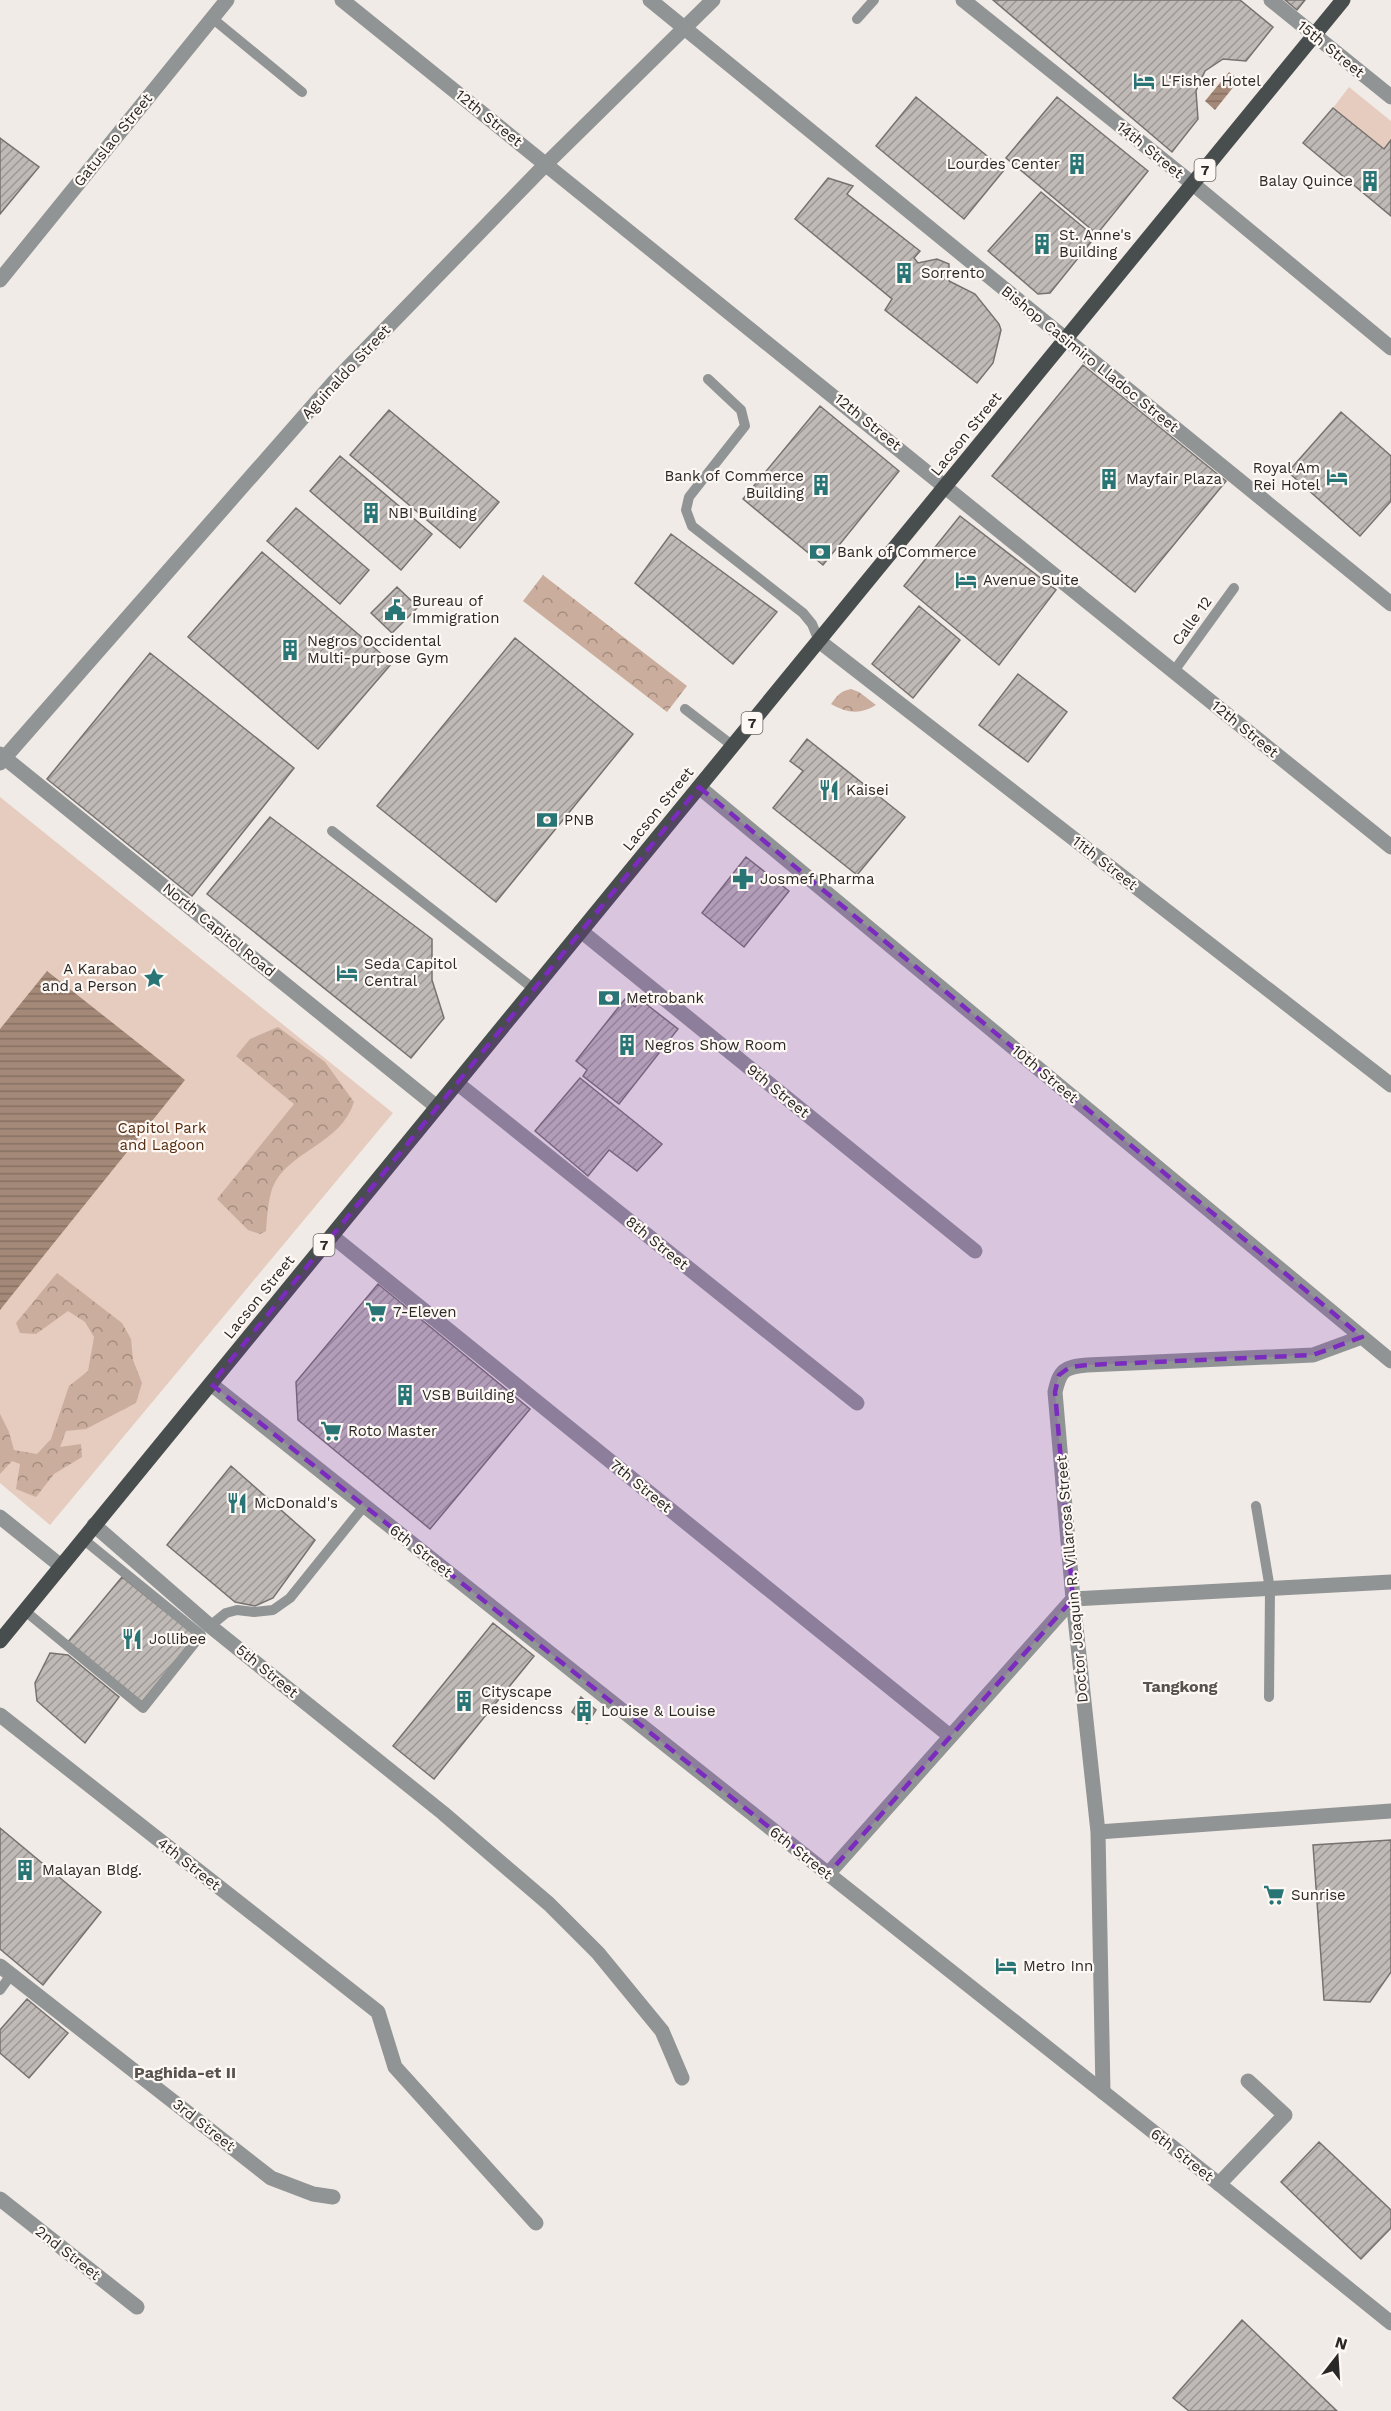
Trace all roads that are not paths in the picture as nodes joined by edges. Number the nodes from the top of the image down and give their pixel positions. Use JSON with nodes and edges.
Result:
{"nodes":[{"id":1,"x":227,"y":0,"type":"edge"},
{"id":2,"x":342,"y":0,"type":"edge"},
{"id":3,"x":650,"y":0,"type":"edge"},
{"id":4,"x":713,"y":0,"type":"edge"},
{"id":5,"x":874,"y":0,"type":"edge"},
{"id":6,"x":963,"y":0,"type":"edge"},
{"id":7,"x":1271,"y":0,"type":"edge"},
{"id":8,"x":1343,"y":0,"type":"edge"},
{"id":9,"x":212,"y":18,"type":"junction"},
{"id":10,"x":857,"y":19,"type":"dead end"},
{"id":11,"x":685,"y":28,"type":"junction"},
{"id":12,"x":1314,"y":34,"type":"junction"},
{"id":13,"x":302,"y":92,"type":"dead end"},
{"id":14,"x":1391,"y":97,"type":"edge"},
{"id":15,"x":546,"y":164,"type":"junction"},
{"id":16,"x":1193,"y":184,"type":"junction"},
{"id":17,"x":0,"y":280,"type":"edge"},
{"id":18,"x":1066,"y":339,"type":"junction"},
{"id":19,"x":1391,"y":348,"type":"edge"},
{"id":20,"x":708,"y":379,"type":"dead end"},
{"id":21,"x":946,"y":486,"type":"junction"},
{"id":22,"x":1234,"y":588,"type":"dead end"},
{"id":23,"x":1391,"y":604,"type":"edge"},
{"id":24,"x":819,"y":641,"type":"junction"},
{"id":25,"x":1174,"y":671,"type":"junction"},
{"id":26,"x":685,"y":710,"type":"dead end"},
{"id":27,"x":733,"y":746,"type":"junction"},
{"id":28,"x":2,"y":758,"type":"edge"},
{"id":29,"x":699,"y":787,"type":"junction"},
{"id":30,"x":332,"y":831,"type":"dead end"},
{"id":31,"x":1391,"y":846,"type":"edge"},
{"id":32,"x":582,"y":931,"type":"junction"},
{"id":33,"x":534,"y":989,"type":"junction"},
{"id":34,"x":457,"y":1083,"type":"junction"},
{"id":35,"x":1391,"y":1085,"type":"edge"},
{"id":36,"x":437,"y":1107,"type":"junction"},
{"id":37,"x":332,"y":1236,"type":"junction"},
{"id":38,"x":975,"y":1251,"type":"dead end"},
{"id":39,"x":1362,"y":1337,"type":"junction"},
{"id":40,"x":1391,"y":1361,"type":"edge"},
{"id":41,"x":211,"y":1384,"type":"junction"},
{"id":42,"x":857,"y":1403,"type":"dead end"},
{"id":43,"x":364,"y":1506,"type":"junction"},
{"id":44,"x":1256,"y":1506,"type":"dead end"},
{"id":45,"x":0,"y":1517,"type":"edge"},
{"id":46,"x":94,"y":1526,"type":"junction"},
{"id":47,"x":83,"y":1539,"type":"junction"},
{"id":48,"x":61,"y":1566,"type":"junction"},
{"id":49,"x":1391,"y":1582,"type":"edge"},
{"id":50,"x":1270,"y":1589,"type":"junction"},
{"id":51,"x":1073,"y":1599,"type":"junction"},
{"id":52,"x":25,"y":1611,"type":"junction"},
{"id":53,"x":210,"y":1626,"type":"junction"},
{"id":54,"x":0,"y":1641,"type":"edge"},
{"id":55,"x":1269,"y":1697,"type":"dead end"},
{"id":56,"x":0,"y":1715,"type":"edge"},
{"id":57,"x":950,"y":1736,"type":"junction"},
{"id":58,"x":1391,"y":1811,"type":"edge"},
{"id":59,"x":1098,"y":1832,"type":"junction"},
{"id":60,"x":828,"y":1874,"type":"junction"},
{"id":61,"x":6,"y":1971,"type":"edge"},
{"id":62,"x":0,"y":1989,"type":"edge"},
{"id":63,"x":682,"y":2078,"type":"dead end"},
{"id":64,"x":1248,"y":2081,"type":"dead end"},
{"id":65,"x":1102,"y":2092,"type":"junction"},
{"id":66,"x":1219,"y":2184,"type":"junction"},
{"id":67,"x":333,"y":2197,"type":"dead end"},
{"id":68,"x":0,"y":2199,"type":"edge"},
{"id":69,"x":536,"y":2223,"type":"dead end"},
{"id":70,"x":137,"y":2307,"type":"dead end"},
{"id":71,"x":1391,"y":2324,"type":"edge"}],
"edges":[{"from":1,"to":9,"type":"street","name":"Gatuslao Street"},
{"from":2,"to":15,"type":"street","name":"12th Street"},
{"from":3,"to":11,"type":"street","name":"Bishop Casimiro Lladoc Street"},
{"from":4,"to":11,"type":"street","name":"Aguinaldo Street"},
{"from":5,"to":10,"type":"lane"},
{"from":6,"to":16,"type":"street","name":"14th Street"},
{"from":7,"to":12,"type":"street","name":"15th Street"},
{"from":8,"to":12,"type":"main road","name":"Lacson Street","number":"7"},
{"from":9,"to":13,"type":"lane"},
{"from":9,"to":17,"type":"street","name":"Gatuslao Street"},
{"from":11,"to":15,"type":"street","name":"Aguinaldo Street"},
{"from":11,"to":18,"type":"street","name":"Bishop Casimiro Lladoc Street"},
{"from":12,"to":14,"type":"street","name":"15th Street"},
{"from":12,"to":16,"type":"main road","name":"Lacson Street","number":"7"},
{"from":15,"to":21,"type":"street","name":"12th Street"},
{"from":15,"to":28,"type":"street","name":"Aguinaldo Street"},
{"from":16,"to":18,"type":"main road","name":"Lacson Street","number":"7"},
{"from":16,"to":19,"type":"street","name":"14th Street"},
{"from":18,"to":21,"type":"main road","name":"Lacson Street","number":"7"},
{"from":18,"to":23,"type":"street","name":"Bishop Casimiro Lladoc Street"},
{"from":20,"to":24,"type":"lane"},
{"from":21,"to":24,"type":"main road","name":"Lacson Street","number":"7"},
{"from":21,"to":25,"type":"street","name":"12th Street"},
{"from":22,"to":25,"type":"lane","name":"Calle 12"},
{"from":24,"to":27,"type":"main road","name":"Lacson Street","number":"7"},
{"from":24,"to":35,"type":"street","name":"11th Street"},
{"from":25,"to":31,"type":"street","name":"12th Street"},
{"from":26,"to":27,"type":"lane"},
{"from":27,"to":29,"type":"main road","name":"Lacson Street","number":"7"},
{"from":28,"to":36,"type":"street","name":"North Capitol Road"},
{"from":29,"to":32,"type":"main road","name":"Lacson Street","number":"7"},
{"from":29,"to":39,"type":"street","name":"10th Street"},
{"from":30,"to":33,"type":"lane"},
{"from":32,"to":33,"type":"main road","name":"Lacson Street","number":"7"},
{"from":32,"to":38,"type":"street","name":"9th Street"},
{"from":33,"to":34,"type":"main road","name":"Lacson Street","number":"7"},
{"from":34,"to":36,"type":"main road","name":"Lacson Street","number":"7"},
{"from":34,"to":42,"type":"street","name":"8th Street"},
{"from":36,"to":37,"type":"main road","name":"Lacson Street","number":"7"},
{"from":37,"to":41,"type":"main road","name":"Lacson Street","number":"7"},
{"from":37,"to":57,"type":"street","name":"7th Street"},
{"from":39,"to":40,"type":"street","name":"10th Street"},
{"from":39,"to":51,"type":"street","name":"Doctor Joaquin R. Villarosa Street"},
{"from":41,"to":43,"type":"street","name":"6th Street"},
{"from":41,"to":46,"type":"main road","name":"Lacson Street","number":"7"},
{"from":43,"to":53,"type":"lane"},
{"from":43,"to":60,"type":"street","name":"6th Street"},
{"from":44,"to":50,"type":"lane"},
{"from":45,"to":48,"type":"street"},
{"from":46,"to":47,"type":"main road","name":"Lacson Street","number":"7"},
{"from":46,"to":53,"type":"street","name":"5th Street"},
{"from":47,"to":48,"type":"main road","name":"Lacson Street","number":"7"},
{"from":47,"to":52,"type":"lane"},
{"from":48,"to":52,"type":"main road","name":"Lacson Street","number":"7"},
{"from":49,"to":50,"type":"street"},
{"from":50,"to":51,"type":"street"},
{"from":50,"to":55,"type":"lane"},
{"from":51,"to":57,"type":"street"},
{"from":51,"to":59,"type":"street","name":"Doctor Joaquin R. Villarosa Street"},
{"from":52,"to":54,"type":"main road","name":"Lacson Street","number":"7"},
{"from":53,"to":63,"type":"street","name":"5th Street"},
{"from":56,"to":69,"type":"street","name":"4th Street"},
{"from":57,"to":60,"type":"street"},
{"from":58,"to":59,"type":"street"},
{"from":59,"to":65,"type":"street","name":"Doctor Joaquin R. Villarosa Street"},
{"from":60,"to":65,"type":"street","name":"6th Street"},
{"from":61,"to":62,"type":"lane"},
{"from":61,"to":67,"type":"street","name":"3rd Street"},
{"from":64,"to":66,"type":"street"},
{"from":65,"to":66,"type":"street","name":"6th Street"},
{"from":66,"to":71,"type":"street","name":"6th Street"},
{"from":68,"to":70,"type":"street","name":"2nd Street"}]}
